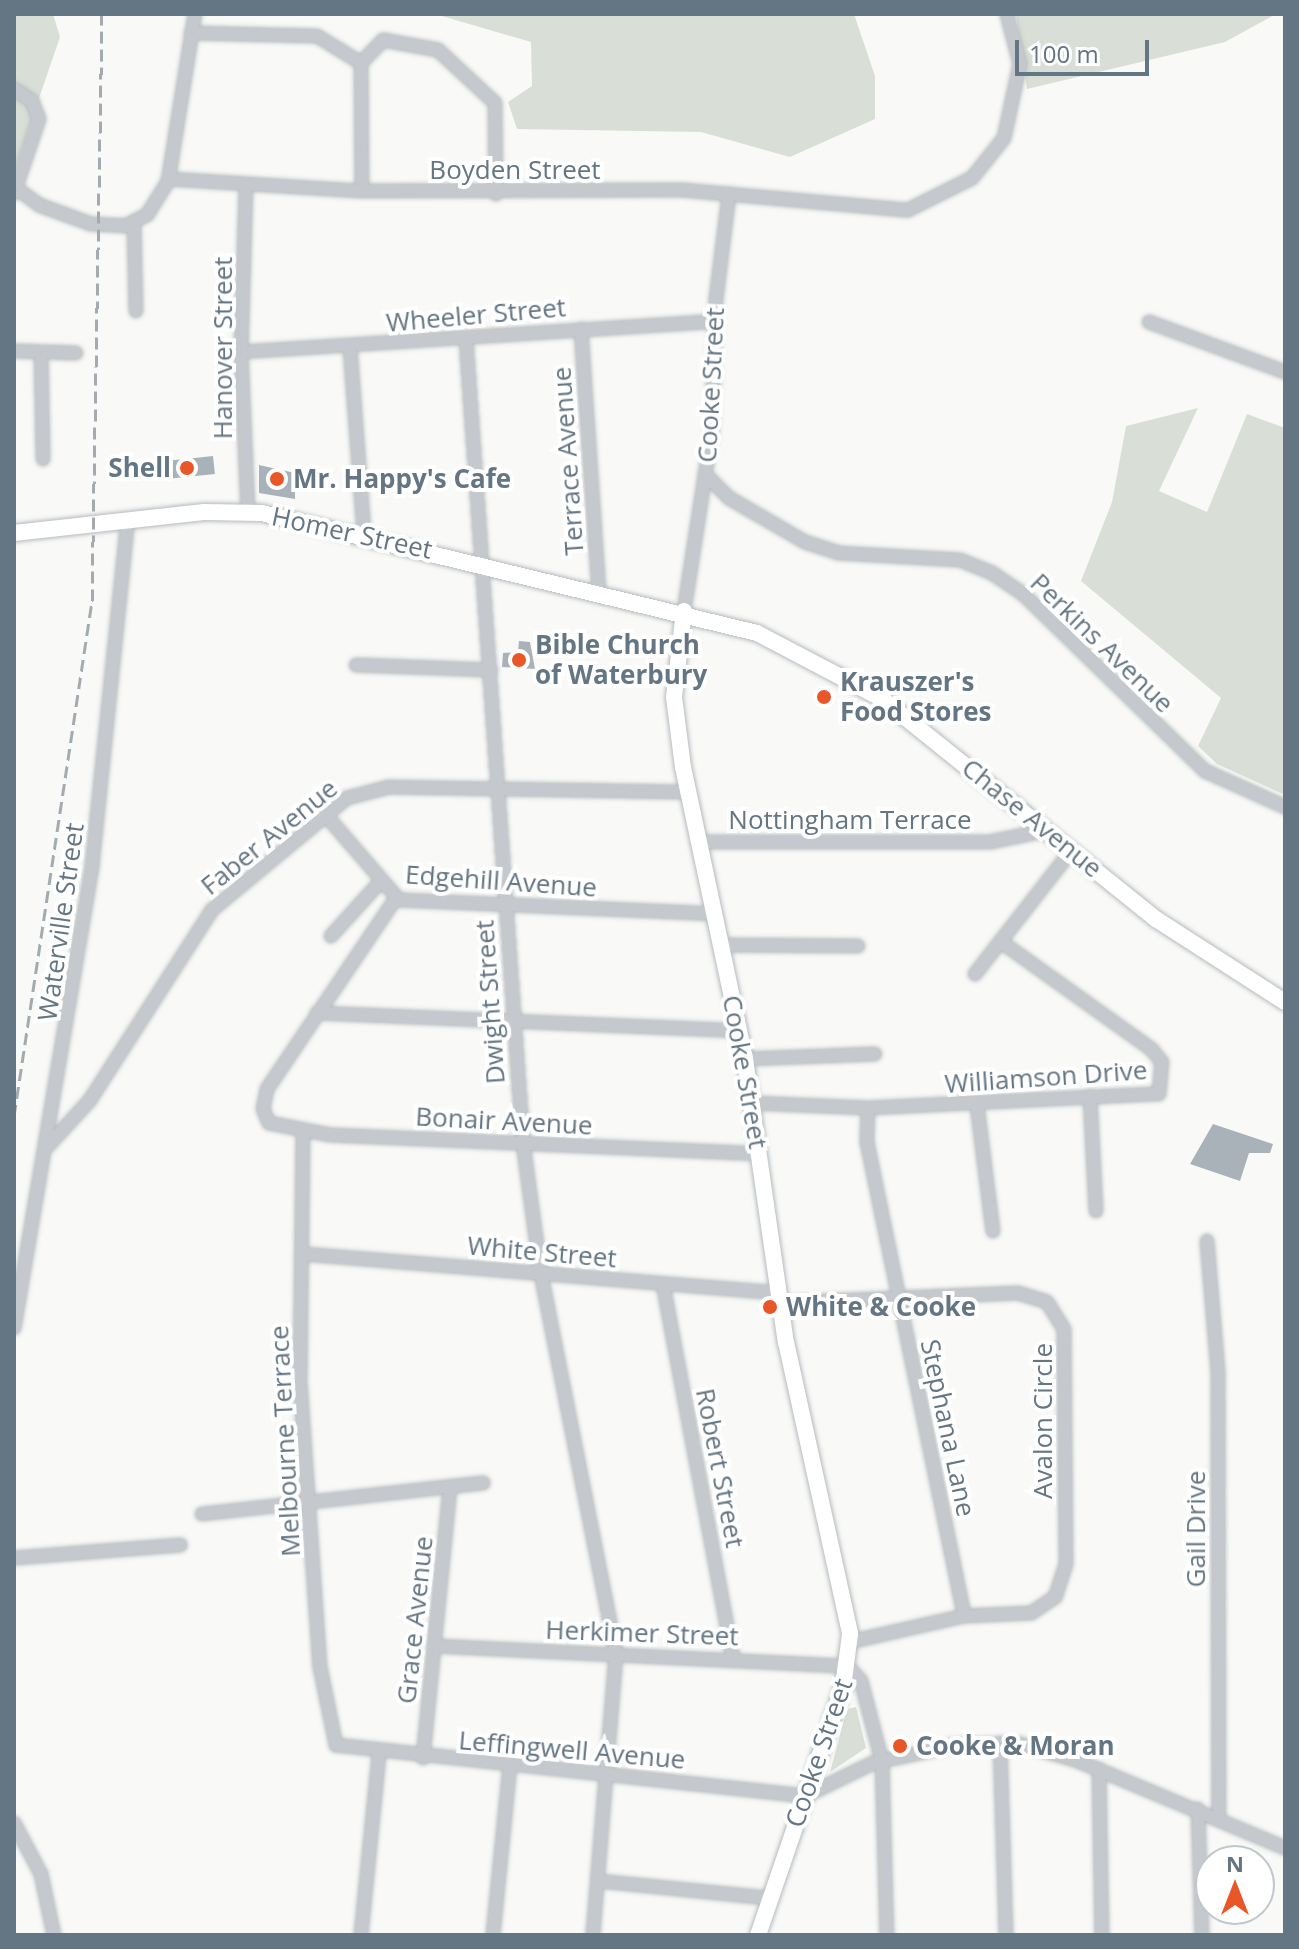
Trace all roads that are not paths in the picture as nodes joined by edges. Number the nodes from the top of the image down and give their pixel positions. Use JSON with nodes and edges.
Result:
{"nodes":[{"id":1,"x":195,"y":14,"type":"edge"},
{"id":2,"x":1007,"y":14,"type":"edge"},
{"id":3,"x":191,"y":33,"type":"junction"},
{"id":4,"x":361,"y":63,"type":"junction"},
{"id":5,"x":14,"y":89,"type":"edge"},
{"id":6,"x":169,"y":179,"type":"junction"},
{"id":7,"x":246,"y":185,"type":"junction"},
{"id":8,"x":15,"y":190,"type":"edge"},
{"id":9,"x":362,"y":191,"type":"junction"},
{"id":10,"x":496,"y":194,"type":"junction"},
{"id":11,"x":729,"y":194,"type":"junction"},
{"id":12,"x":134,"y":224,"type":"junction"},
{"id":13,"x":136,"y":311,"type":"dead end"},
{"id":14,"x":715,"y":321,"type":"junction"},
{"id":15,"x":1149,"y":322,"type":"dead end"},
{"id":16,"x":581,"y":329,"type":"junction"},
{"id":17,"x":466,"y":339,"type":"junction"},
{"id":18,"x":350,"y":347,"type":"junction"},
{"id":19,"x":14,"y":351,"type":"edge"},
{"id":20,"x":41,"y":352,"type":"junction"},
{"id":21,"x":241,"y":352,"type":"junction"},
{"id":22,"x":76,"y":353,"type":"dead end"},
{"id":23,"x":1285,"y":372,"type":"edge"},
{"id":24,"x":43,"y":459,"type":"dead end"},
{"id":25,"x":705,"y":474,"type":"junction"},
{"id":26,"x":248,"y":511,"type":"junction"},
{"id":27,"x":128,"y":520,"type":"junction"},
{"id":28,"x":14,"y":533,"type":"edge"},
{"id":29,"x":364,"y":534,"type":"junction"},
{"id":30,"x":482,"y":562,"type":"junction"},
{"id":31,"x":599,"y":590,"type":"junction"},
{"id":32,"x":684,"y":611,"type":"junction"},
{"id":33,"x":356,"y":665,"type":"dead end"},
{"id":34,"x":491,"y":670,"type":"junction"},
{"id":35,"x":498,"y":786,"type":"junction"},
{"id":36,"x":687,"y":792,"type":"junction"},
{"id":37,"x":1285,"y":807,"type":"edge"},
{"id":38,"x":324,"y":813,"type":"junction"},
{"id":39,"x":1048,"y":830,"type":"junction"},
{"id":40,"x":697,"y":842,"type":"junction"},
{"id":41,"x":1072,"y":850,"type":"junction"},
{"id":42,"x":380,"y":882,"type":"junction"},
{"id":43,"x":396,"y":898,"type":"junction"},
{"id":44,"x":504,"y":905,"type":"junction"},
{"id":45,"x":714,"y":914,"type":"junction"},
{"id":46,"x":331,"y":936,"type":"dead end"},
{"id":47,"x":1003,"y":943,"type":"junction"},
{"id":48,"x":721,"y":945,"type":"junction"},
{"id":49,"x":858,"y":946,"type":"dead end"},
{"id":50,"x":975,"y":974,"type":"dead end"},
{"id":51,"x":1285,"y":1002,"type":"edge"},
{"id":52,"x":317,"y":1013,"type":"junction"},
{"id":53,"x":513,"y":1024,"type":"junction"},
{"id":54,"x":740,"y":1031,"type":"junction"},
{"id":55,"x":875,"y":1054,"type":"dead end"},
{"id":56,"x":745,"y":1059,"type":"junction"},
{"id":57,"x":1090,"y":1096,"type":"junction"},
{"id":58,"x":55,"y":1101,"type":"junction"},
{"id":59,"x":752,"y":1103,"type":"junction"},
{"id":60,"x":977,"y":1105,"type":"junction"},
{"id":61,"x":868,"y":1108,"type":"junction"},
{"id":62,"x":81,"y":1112,"type":"junction"},
{"id":63,"x":303,"y":1133,"type":"junction"},
{"id":64,"x":523,"y":1143,"type":"junction"},
{"id":65,"x":47,"y":1147,"type":"junction"},
{"id":66,"x":759,"y":1154,"type":"junction"},
{"id":67,"x":1096,"y":1211,"type":"dead end"},
{"id":68,"x":993,"y":1231,"type":"dead end"},
{"id":69,"x":1207,"y":1241,"type":"dead end"},
{"id":70,"x":303,"y":1254,"type":"junction"},
{"id":71,"x":541,"y":1274,"type":"junction"},
{"id":72,"x":663,"y":1284,"type":"junction"},
{"id":73,"x":779,"y":1298,"type":"junction"},
{"id":74,"x":898,"y":1300,"type":"junction"},
{"id":75,"x":14,"y":1328,"type":"edge"},
{"id":76,"x":483,"y":1483,"type":"dead end"},
{"id":77,"x":450,"y":1487,"type":"junction"},
{"id":78,"x":308,"y":1500,"type":"junction"},
{"id":79,"x":202,"y":1514,"type":"dead end"},
{"id":80,"x":180,"y":1545,"type":"dead end"},
{"id":81,"x":14,"y":1558,"type":"edge"},
{"id":82,"x":964,"y":1616,"type":"junction"},
{"id":83,"x":850,"y":1642,"type":"junction"},
{"id":84,"x":434,"y":1646,"type":"junction"},
{"id":85,"x":616,"y":1654,"type":"junction"},
{"id":86,"x":733,"y":1659,"type":"junction"},
{"id":87,"x":848,"y":1666,"type":"junction"},
{"id":88,"x":1000,"y":1743,"type":"junction"},
{"id":89,"x":336,"y":1745,"type":"joint"},
{"id":90,"x":379,"y":1754,"type":"junction"},
{"id":91,"x":423,"y":1758,"type":"junction"},
{"id":92,"x":882,"y":1761,"type":"junction"},
{"id":93,"x":510,"y":1766,"type":"junction"},
{"id":94,"x":1099,"y":1769,"type":"junction"},
{"id":95,"x":608,"y":1775,"type":"junction"},
{"id":96,"x":805,"y":1796,"type":"junction"},
{"id":97,"x":1198,"y":1809,"type":"junction"},
{"id":98,"x":1219,"y":1817,"type":"junction"},
{"id":99,"x":14,"y":1823,"type":"edge"},
{"id":100,"x":1285,"y":1848,"type":"edge"},
{"id":101,"x":598,"y":1881,"type":"junction"},
{"id":102,"x":769,"y":1898,"type":"junction"},
{"id":103,"x":54,"y":1935,"type":"edge"},
{"id":104,"x":361,"y":1935,"type":"edge"},
{"id":105,"x":493,"y":1935,"type":"edge"},
{"id":106,"x":593,"y":1935,"type":"edge"},
{"id":107,"x":758,"y":1935,"type":"edge"},
{"id":108,"x":887,"y":1935,"type":"edge"},
{"id":109,"x":1006,"y":1935,"type":"edge"},
{"id":110,"x":1102,"y":1935,"type":"edge"},
{"id":111,"x":1202,"y":1935,"type":"edge"}],
"edges":[{"from":1,"to":3,"type":"street"},
{"from":2,"to":11,"type":"street","name":"Boyden Street"},
{"from":3,"to":4,"type":"street"},
{"from":3,"to":6,"type":"street"},
{"from":4,"to":9,"type":"street"},
{"from":4,"to":10,"type":"street"},
{"from":5,"to":8,"type":"street"},
{"from":6,"to":7,"type":"street","name":"Boyden Street"},
{"from":6,"to":12,"type":"street"},
{"from":7,"to":9,"type":"street","name":"Boyden Street"},
{"from":7,"to":21,"type":"street","name":"Hanover Street"},
{"from":8,"to":12,"type":"street"},
{"from":9,"to":10,"type":"street","name":"Boyden Street"},
{"from":10,"to":11,"type":"street","name":"Boyden Street"},
{"from":11,"to":14,"type":"street","name":"Cooke Street"},
{"from":12,"to":13,"type":"street"},
{"from":14,"to":16,"type":"street","name":"Wheeler Street"},
{"from":14,"to":25,"type":"street","name":"Cooke Street"},
{"from":15,"to":23,"type":"street"},
{"from":16,"to":17,"type":"street","name":"Wheeler Street"},
{"from":16,"to":31,"type":"street","name":"Terrace Avenue"},
{"from":17,"to":18,"type":"street","name":"Wheeler Street"},
{"from":17,"to":30,"type":"street","name":"Dwight Street"},
{"from":18,"to":21,"type":"street","name":"Wheeler Street"},
{"from":18,"to":29,"type":"street"},
{"from":19,"to":20,"type":"street"},
{"from":20,"to":22,"type":"street"},
{"from":20,"to":24,"type":"street"},
{"from":21,"to":26,"type":"street","name":"Hanover Street"},
{"from":25,"to":32,"type":"street","name":"Cooke Street"},
{"from":25,"to":37,"type":"street","name":"Perkins Avenue"},
{"from":26,"to":27,"type":"main road","name":"Homer Street"},
{"from":26,"to":29,"type":"main road","name":"Homer Street"},
{"from":27,"to":28,"type":"main road","name":"Homer Street"},
{"from":27,"to":58,"type":"street","name":"Waterville Street"},
{"from":29,"to":30,"type":"main road","name":"Homer Street"},
{"from":30,"to":31,"type":"main road","name":"Homer Street"},
{"from":30,"to":34,"type":"street","name":"Dwight Street"},
{"from":31,"to":32,"type":"main road","name":"Homer Street"},
{"from":32,"to":36,"type":"main road","name":"Cooke Street"},
{"from":32,"to":39,"type":"main road","name":"Chase Avenue"},
{"from":33,"to":34,"type":"street"},
{"from":34,"to":35,"type":"street","name":"Dwight Street"},
{"from":35,"to":36,"type":"street","name":"Faber Avenue"},
{"from":35,"to":38,"type":"street","name":"Faber Avenue"},
{"from":35,"to":44,"type":"street","name":"Dwight Street"},
{"from":36,"to":40,"type":"main road","name":"Cooke Street"},
{"from":38,"to":42,"type":"street","name":"Edgehill Avenue"},
{"from":38,"to":62,"type":"street","name":"Faber Avenue"},
{"from":39,"to":40,"type":"street","name":"Nottingham Terrace"},
{"from":39,"to":41,"type":"main road","name":"Chase Avenue"},
{"from":40,"to":45,"type":"main road","name":"Cooke Street"},
{"from":41,"to":47,"type":"street"},
{"from":41,"to":51,"type":"main road","name":"Chase Avenue"},
{"from":42,"to":43,"type":"street","name":"Edgehill Avenue"},
{"from":42,"to":46,"type":"street"},
{"from":43,"to":44,"type":"street","name":"Edgehill Avenue"},
{"from":43,"to":52,"type":"street"},
{"from":44,"to":45,"type":"street","name":"Edgehill Avenue"},
{"from":44,"to":53,"type":"street","name":"Dwight Street"},
{"from":45,"to":48,"type":"main road","name":"Cooke Street"},
{"from":47,"to":50,"type":"street"},
{"from":47,"to":57,"type":"street","name":"Williamson Drive"},
{"from":48,"to":49,"type":"street"},
{"from":48,"to":54,"type":"main road","name":"Cooke Street"},
{"from":52,"to":53,"type":"street"},
{"from":52,"to":63,"type":"street","name":"Bonair Avenue"},
{"from":53,"to":54,"type":"street"},
{"from":53,"to":64,"type":"street","name":"Dwight Street"},
{"from":54,"to":56,"type":"main road","name":"Cooke Street"},
{"from":55,"to":56,"type":"street"},
{"from":56,"to":59,"type":"main road","name":"Cooke Street"},
{"from":57,"to":60,"type":"street","name":"Williamson Drive"},
{"from":57,"to":67,"type":"street"},
{"from":58,"to":62,"type":"street"},
{"from":58,"to":65,"type":"street","name":"Waterville Street"},
{"from":59,"to":61,"type":"street","name":"Williamson Drive"},
{"from":59,"to":66,"type":"main road","name":"Cooke Street"},
{"from":60,"to":61,"type":"street","name":"Williamson Drive"},
{"from":60,"to":68,"type":"street"},
{"from":61,"to":74,"type":"street","name":"Stephana Lane"},
{"from":62,"to":65,"type":"street","name":"Faber Avenue"},
{"from":63,"to":64,"type":"street","name":"Bonair Avenue"},
{"from":63,"to":70,"type":"street","name":"Melbourne Terrace"},
{"from":64,"to":66,"type":"street","name":"Bonair Avenue"},
{"from":64,"to":71,"type":"street","name":"Dwight Street"},
{"from":65,"to":75,"type":"street","name":"Waterville Street"},
{"from":66,"to":73,"type":"main road","name":"Cooke Street"},
{"from":69,"to":98,"type":"street","name":"Gail Drive"},
{"from":70,"to":71,"type":"street","name":"White Street"},
{"from":70,"to":78,"type":"street","name":"Melbourne Terrace"},
{"from":71,"to":72,"type":"street","name":"White Street"},
{"from":71,"to":85,"type":"street","name":"Dwight Street"},
{"from":72,"to":73,"type":"street","name":"White Street"},
{"from":72,"to":86,"type":"street","name":"Robert Street"},
{"from":73,"to":74,"type":"street","name":"Avalon Circle"},
{"from":73,"to":83,"type":"main road","name":"Cooke Street"},
{"from":74,"to":82,"type":"street","name":"Stephana Lane"},
{"from":74,"to":82,"type":"street","name":"Avalon Circle"},
{"from":76,"to":77,"type":"street"},
{"from":77,"to":78,"type":"street"},
{"from":77,"to":84,"type":"street","name":"Grace Avenue"},
{"from":78,"to":79,"type":"street"},
{"from":78,"to":89,"type":"street","name":"Melbourne Terrace"},
{"from":80,"to":81,"type":"street"},
{"from":82,"to":83,"type":"street","name":"Avalon Circle"},
{"from":83,"to":87,"type":"main road","name":"Cooke Street"},
{"from":84,"to":85,"type":"street","name":"Herkimer Street"},
{"from":84,"to":91,"type":"street","name":"Grace Avenue"},
{"from":85,"to":86,"type":"street","name":"Herkimer Street"},
{"from":85,"to":95,"type":"street","name":"Dwight Street"},
{"from":86,"to":87,"type":"street","name":"Herkimer Street"},
{"from":87,"to":92,"type":"street"},
{"from":87,"to":96,"type":"main road","name":"Cooke Street"},
{"from":88,"to":92,"type":"street"},
{"from":88,"to":94,"type":"street"},
{"from":88,"to":109,"type":"street"},
{"from":89,"to":90,"type":"street","name":"Leffingwell Avenue"},
{"from":90,"to":91,"type":"street","name":"Leffingwell Avenue"},
{"from":90,"to":104,"type":"street"},
{"from":91,"to":93,"type":"street","name":"Leffingwell Avenue"},
{"from":92,"to":96,"type":"street"},
{"from":92,"to":108,"type":"street"},
{"from":93,"to":95,"type":"street","name":"Leffingwell Avenue"},
{"from":93,"to":105,"type":"street"},
{"from":94,"to":97,"type":"street"},
{"from":94,"to":110,"type":"street"},
{"from":95,"to":96,"type":"street","name":"Leffingwell Avenue"},
{"from":95,"to":101,"type":"street","name":"Dwight Street"},
{"from":96,"to":102,"type":"main road","name":"Cooke Street"},
{"from":97,"to":98,"type":"street"},
{"from":97,"to":111,"type":"street"},
{"from":98,"to":100,"type":"street"},
{"from":99,"to":103,"type":"street"},
{"from":101,"to":102,"type":"street"},
{"from":101,"to":106,"type":"street","name":"Dwight Street"},
{"from":102,"to":107,"type":"main road","name":"Cooke Street"}]}
